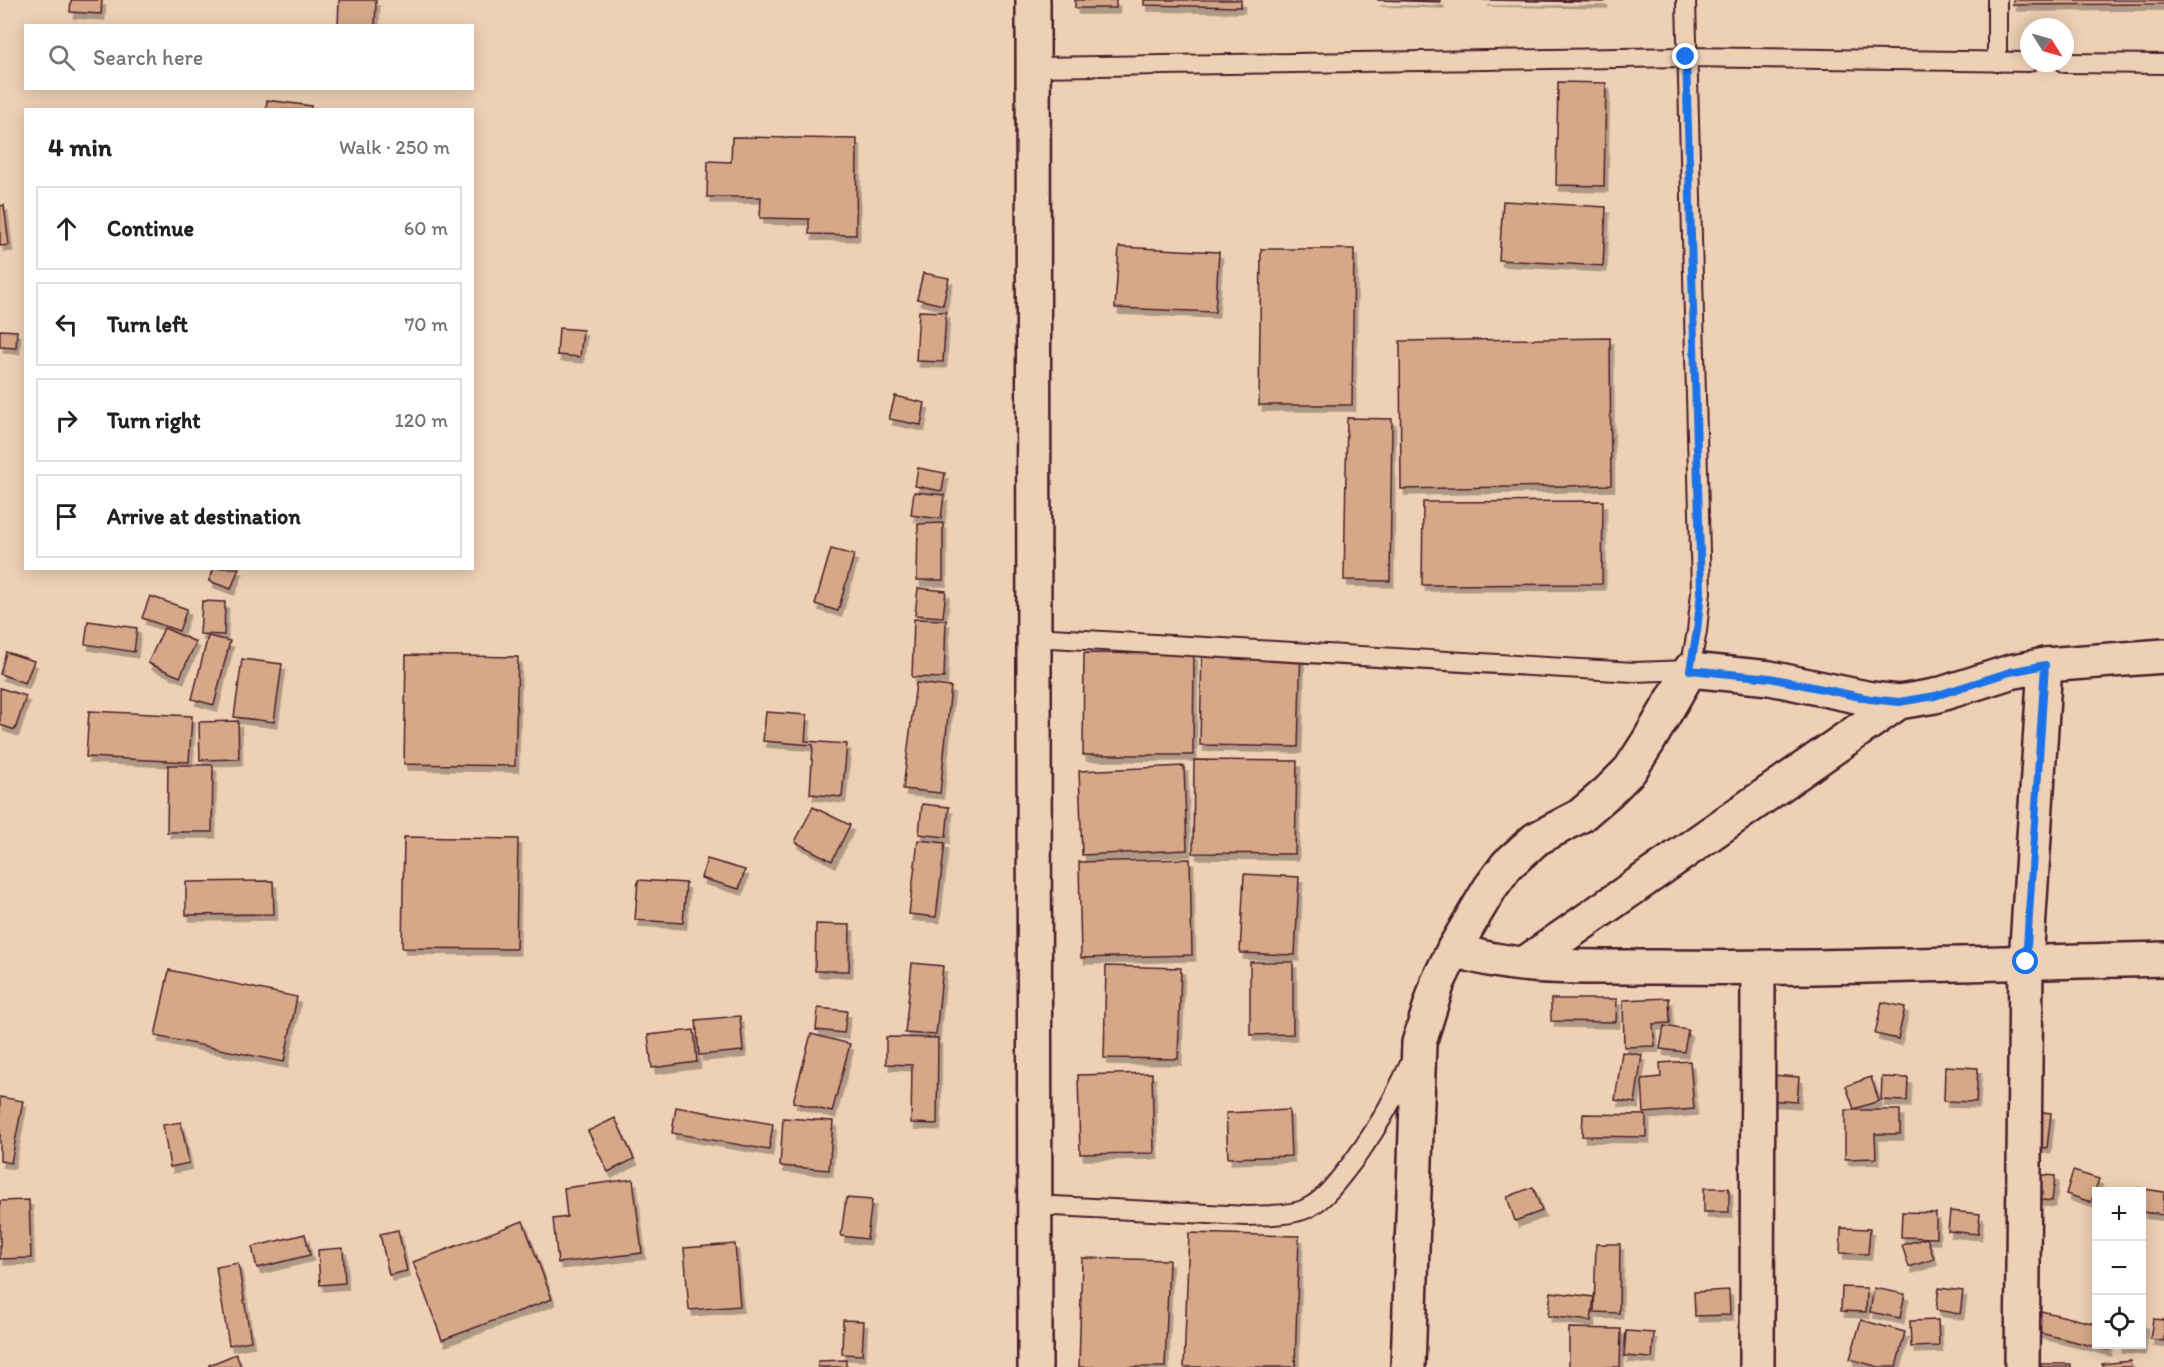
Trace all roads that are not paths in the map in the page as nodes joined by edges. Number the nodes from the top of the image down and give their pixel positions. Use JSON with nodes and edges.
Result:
{"nodes":[{"id":1,"x":1033,"y":0,"type":"edge"},
{"id":2,"x":1686,"y":0,"type":"edge"},
{"id":3,"x":1997,"y":0,"type":"edge"},
{"id":4,"x":1686,"y":57,"type":"junction"},
{"id":5,"x":1997,"y":62,"type":"junction"},
{"id":6,"x":2020,"y":63,"type":"edge"},
{"id":7,"x":2074,"y":63,"type":"edge"},
{"id":8,"x":2164,"y":64,"type":"edge"},
{"id":9,"x":1033,"y":67,"type":"junction"},
{"id":10,"x":1034,"y":637,"type":"junction"},
{"id":11,"x":2164,"y":656,"type":"edge"},
{"id":12,"x":2045,"y":665,"type":"junction"},
{"id":13,"x":1690,"y":670,"type":"junction"},
{"id":14,"x":1899,"y":702,"type":"junction"},
{"id":15,"x":1454,"y":949,"type":"junction"},
{"id":16,"x":2164,"y":959,"type":"edge"},
{"id":17,"x":2026,"y":962,"type":"junction"},
{"id":18,"x":1524,"y":964,"type":"junction"},
{"id":19,"x":1758,"y":968,"type":"junction"},
{"id":20,"x":1419,"y":1043,"type":"junction"},
{"id":21,"x":1035,"y":1205,"type":"junction"},
{"id":22,"x":1035,"y":1367,"type":"edge"},
{"id":23,"x":1408,"y":1367,"type":"edge"},
{"id":24,"x":1757,"y":1367,"type":"edge"},
{"id":25,"x":2022,"y":1367,"type":"edge"}],
"edges":[{"from":1,"to":9,"type":"street"},
{"from":2,"to":4,"type":"lane"},
{"from":3,"to":5,"type":"lane"},
{"from":4,"to":5,"type":"lane"},
{"from":4,"to":9,"type":"lane"},
{"from":4,"to":13,"type":"lane"},
{"from":5,"to":6,"type":"lane"},
{"from":7,"to":8,"type":"lane"},
{"from":9,"to":10,"type":"street"},
{"from":10,"to":13,"type":"lane"},
{"from":10,"to":21,"type":"street"},
{"from":11,"to":12,"type":"street"},
{"from":12,"to":14,"type":"street"},
{"from":12,"to":17,"type":"street"},
{"from":13,"to":14,"type":"street"},
{"from":13,"to":15,"type":"street"},
{"from":14,"to":18,"type":"street"},
{"from":15,"to":18,"type":"street"},
{"from":15,"to":20,"type":"street"},
{"from":16,"to":17,"type":"street"},
{"from":17,"to":19,"type":"street"},
{"from":17,"to":25,"type":"street"},
{"from":18,"to":19,"type":"street"},
{"from":19,"to":24,"type":"street"},
{"from":20,"to":21,"type":"lane"},
{"from":20,"to":23,"type":"street"},
{"from":21,"to":22,"type":"street"}]}
